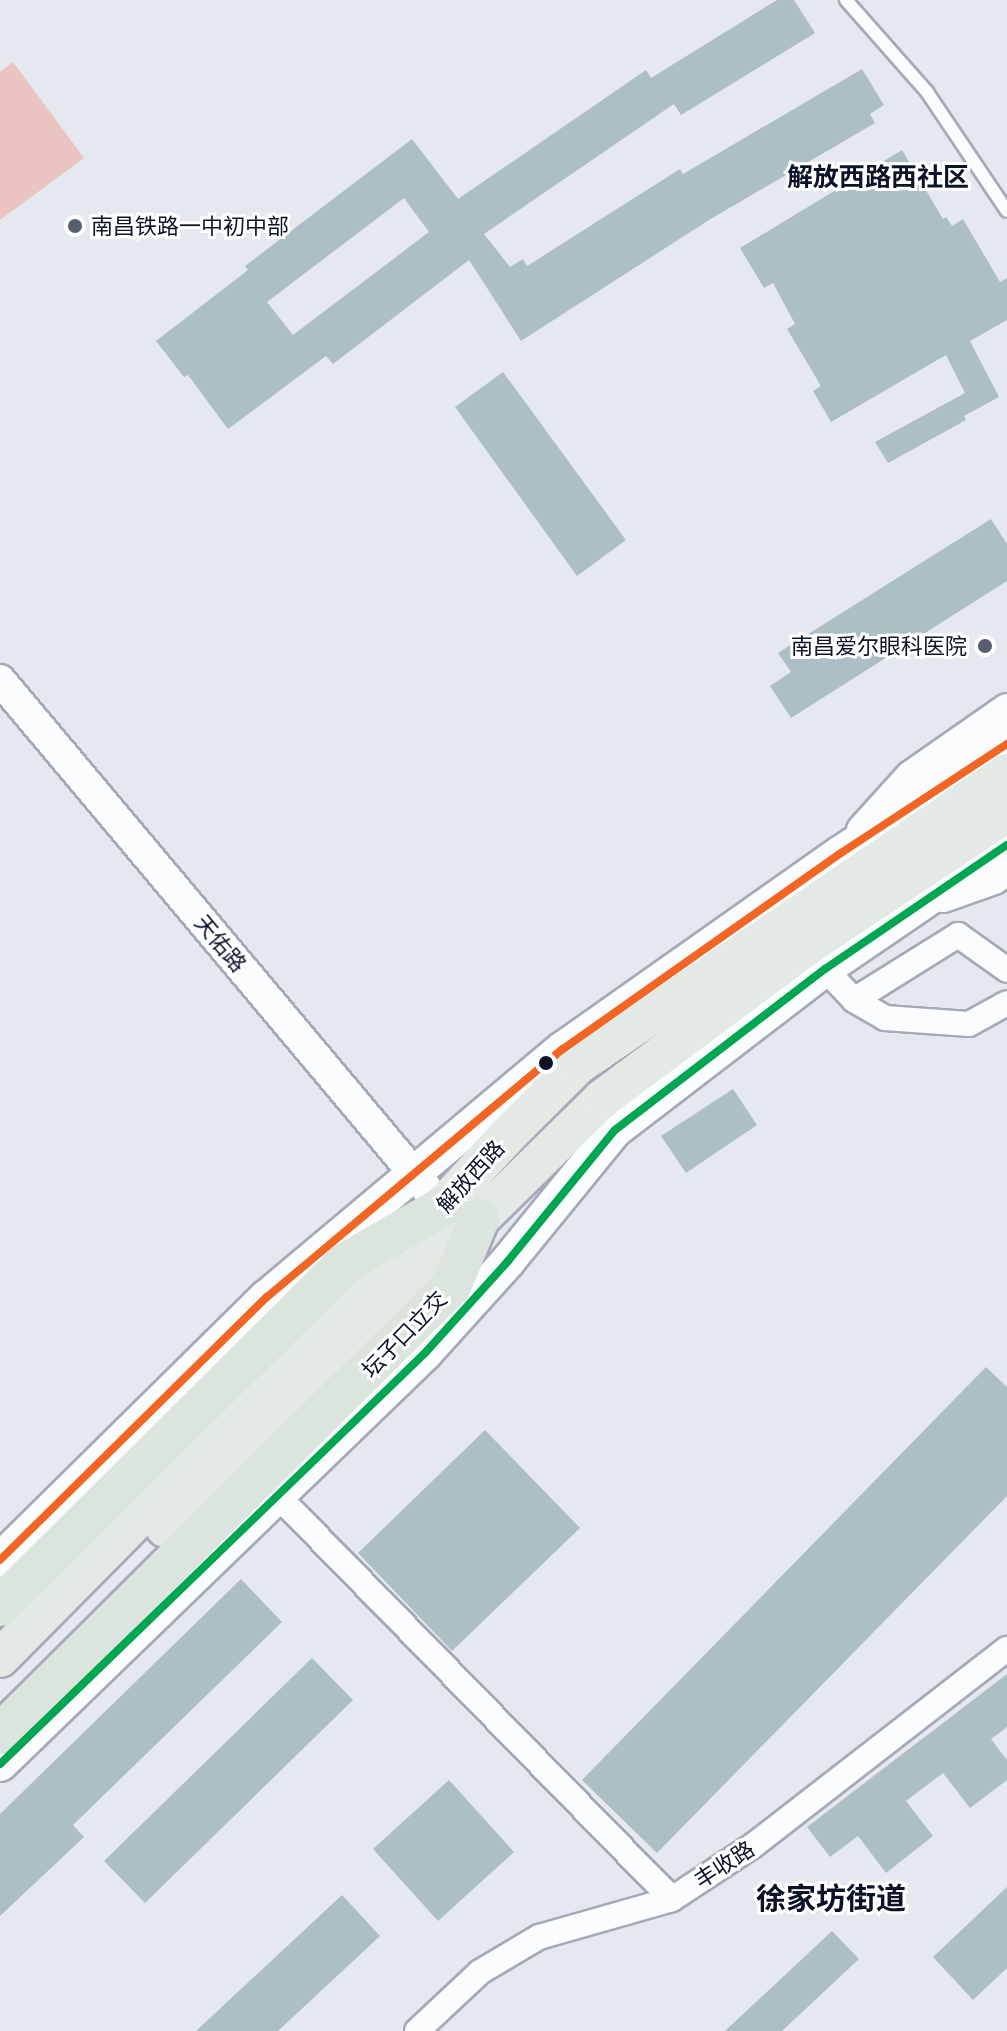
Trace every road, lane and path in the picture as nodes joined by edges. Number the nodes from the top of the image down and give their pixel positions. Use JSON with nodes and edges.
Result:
{"nodes":[{"id":1,"x":846,"y":0,"type":"edge"},
{"id":2,"x":1007,"y":211,"type":"edge"},
{"id":3,"x":0,"y":680,"type":"edge"},
{"id":4,"x":1007,"y":709,"type":"edge"},
{"id":5,"x":1007,"y":744,"type":"edge"},
{"id":6,"x":1007,"y":773,"type":"edge"},
{"id":7,"x":1007,"y":813,"type":"edge"},
{"id":8,"x":1007,"y":845,"type":"edge"},
{"id":9,"x":841,"y":853,"type":"junction"},
{"id":10,"x":1007,"y":870,"type":"edge"},
{"id":11,"x":915,"y":907,"type":"junction"},
{"id":12,"x":734,"y":929,"type":"junction"},
{"id":13,"x":825,"y":969,"type":"junction"},
{"id":14,"x":1007,"y":970,"type":"edge"},
{"id":15,"x":795,"y":992,"type":"junction"},
{"id":16,"x":854,"y":1000,"type":"junction"},
{"id":17,"x":701,"y":1003,"type":"junction"},
{"id":18,"x":1007,"y":1003,"type":"edge"},
{"id":19,"x":636,"y":1025,"type":"junction"},
{"id":20,"x":563,"y":1049,"type":"junction"},
{"id":21,"x":654,"y":1060,"type":"junction"},
{"id":22,"x":615,"y":1130,"type":"junction"},
{"id":23,"x":414,"y":1174,"type":"junction"},
{"id":24,"x":461,"y":1213,"type":"junction"},
{"id":25,"x":277,"y":1495,"type":"junction"},
{"id":26,"x":0,"y":1560,"type":"edge"},
{"id":27,"x":0,"y":1606,"type":"edge"},
{"id":28,"x":1007,"y":1649,"type":"edge"},
{"id":29,"x":0,"y":1658,"type":"edge"},
{"id":30,"x":0,"y":1689,"type":"edge"},
{"id":31,"x":0,"y":1734,"type":"edge"},
{"id":32,"x":0,"y":1764,"type":"edge"},
{"id":33,"x":672,"y":1899,"type":"junction"},
{"id":34,"x":417,"y":2031,"type":"edge"}],
"edges":[{"from":1,"to":2,"type":"lane"},
{"from":3,"to":23,"type":"street","name":"天佑路"},
{"from":4,"to":9,"type":"street"},
{"from":5,"to":9,"type":"main road"},
{"from":6,"to":17,"type":"main road","name":"解放西路"},
{"from":7,"to":17,"type":"main road","name":"解放西路"},
{"from":8,"to":11,"type":"main road"},
{"from":9,"to":12,"type":"main road"},
{"from":10,"to":11,"type":"street"},
{"from":11,"to":13,"type":"main road"},
{"from":12,"to":17,"type":"main road"},
{"from":12,"to":20,"type":"main road"},
{"from":13,"to":15,"type":"main road"},
{"from":13,"to":16,"type":"street"},
{"from":14,"to":16,"type":"street"},
{"from":15,"to":17,"type":"main road"},
{"from":15,"to":22,"type":"main road"},
{"from":16,"to":18,"type":"street"},
{"from":17,"to":19,"type":"main road","name":"解放西路"},
{"from":17,"to":21,"type":"main road","name":"解放西路"},
{"from":19,"to":20,"type":"main road"},
{"from":19,"to":24,"type":"main road","name":"解放西路"},
{"from":20,"to":23,"type":"main road"},
{"from":21,"to":22,"type":"main road"},
{"from":21,"to":24,"type":"main road","name":"解放西路"},
{"from":22,"to":25,"type":"main road"},
{"from":23,"to":24,"type":"street","name":"天佑路"},
{"from":23,"to":26,"type":"main road"},
{"from":24,"to":27,"type":"highway"},
{"from":24,"to":29,"type":"main road","name":"解放西路"},
{"from":24,"to":30,"type":"main road","name":"解放西路"},
{"from":24,"to":31,"type":"highway","name":"坛子口立交"},
{"from":25,"to":32,"type":"main road"},
{"from":25,"to":33,"type":"street"},
{"from":28,"to":33,"type":"street","name":"丰收路"},
{"from":33,"to":34,"type":"street","name":"丰收路"}]}
